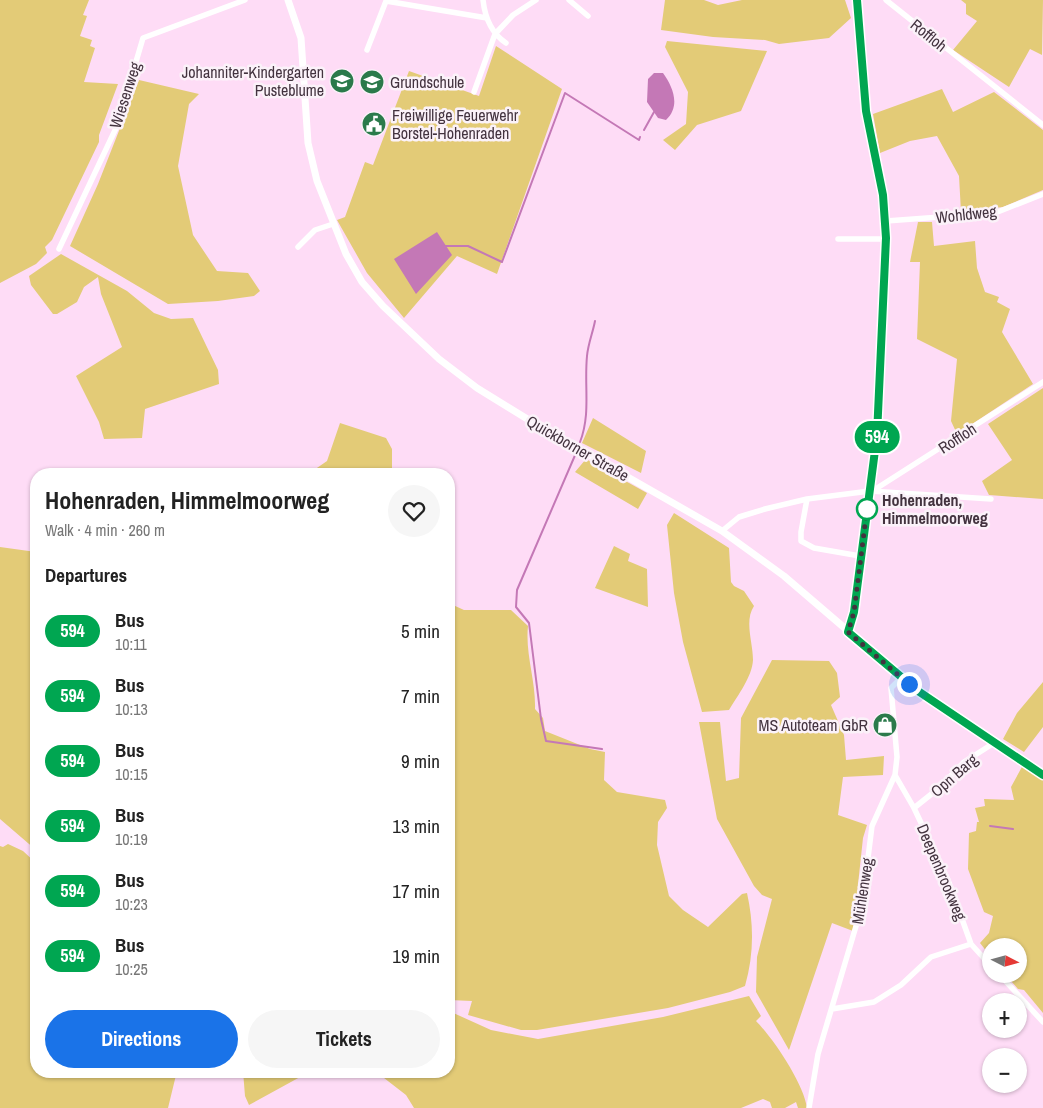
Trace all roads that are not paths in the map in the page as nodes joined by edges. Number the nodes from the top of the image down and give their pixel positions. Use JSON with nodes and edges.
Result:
{"nodes":[{"id":1,"x":245,"y":0,"type":"edge"},
{"id":2,"x":288,"y":0,"type":"edge"},
{"id":3,"x":483,"y":0,"type":"edge"},
{"id":4,"x":536,"y":0,"type":"edge"},
{"id":5,"x":569,"y":0,"type":"edge"},
{"id":6,"x":857,"y":0,"type":"edge"},
{"id":7,"x":886,"y":0,"type":"edge"},
{"id":8,"x":588,"y":16,"type":"dead end"},
{"id":9,"x":486,"y":18,"type":"junction"},
{"id":10,"x":495,"y":34,"type":"junction"},
{"id":11,"x":506,"y":43,"type":"dead end"},
{"id":12,"x":367,"y":50,"type":"dead end"},
{"id":13,"x":474,"y":92,"type":"dead end"},
{"id":14,"x":1043,"y":125,"type":"edge"},
{"id":15,"x":1043,"y":194,"type":"edge"},
{"id":16,"x":886,"y":222,"type":"junction"},
{"id":17,"x":333,"y":224,"type":"junction"},
{"id":18,"x":886,"y":238,"type":"junction"},
{"id":19,"x":838,"y":239,"type":"dead end"},
{"id":20,"x":298,"y":248,"type":"dead end"},
{"id":21,"x":59,"y":249,"type":"dead end"},
{"id":22,"x":1043,"y":382,"type":"edge"},
{"id":23,"x":870,"y":491,"type":"junction"},
{"id":24,"x":807,"y":499,"type":"junction"},
{"id":25,"x":991,"y":499,"type":"dead end"},
{"id":26,"x":722,"y":531,"type":"junction"},
{"id":27,"x":860,"y":556,"type":"junction"},
{"id":28,"x":848,"y":632,"type":"junction"},
{"id":29,"x":901,"y":678,"type":"junction"},
{"id":30,"x":994,"y":743,"type":"junction"},
{"id":31,"x":895,"y":775,"type":"junction"},
{"id":32,"x":1043,"y":775,"type":"edge"},
{"id":33,"x":914,"y":808,"type":"junction"},
{"id":34,"x":971,"y":944,"type":"junction"},
{"id":35,"x":982,"y":956,"type":"edge"},
{"id":36,"x":1007,"y":983,"type":"edge"},
{"id":37,"x":832,"y":1009,"type":"junction"},
{"id":38,"x":1043,"y":1022,"type":"edge"},
{"id":39,"x":808,"y":1108,"type":"edge"}],
"edges":[{"from":1,"to":21,"type":"street","name":"Wiesenweg"},
{"from":2,"to":17,"type":"main road","name":"Quickborner Straße"},
{"from":3,"to":9,"type":"street"},
{"from":4,"to":10,"type":"street"},
{"from":5,"to":8,"type":"street"},
{"from":6,"to":16,"type":"street"},
{"from":7,"to":14,"type":"street","name":"Roffloh"},
{"from":9,"to":10,"type":"street"},
{"from":9,"to":12,"type":"street"},
{"from":10,"to":11,"type":"street"},
{"from":10,"to":13,"type":"street"},
{"from":15,"to":16,"type":"street","name":"Wohldweg"},
{"from":16,"to":18,"type":"street"},
{"from":17,"to":20,"type":"street"},
{"from":17,"to":26,"type":"main road","name":"Quickborner Straße"},
{"from":18,"to":19,"type":"street"},
{"from":18,"to":23,"type":"street"},
{"from":22,"to":23,"type":"street","name":"Roffloh"},
{"from":23,"to":24,"type":"street"},
{"from":23,"to":25,"type":"street"},
{"from":23,"to":27,"type":"street"},
{"from":24,"to":26,"type":"street"},
{"from":24,"to":27,"type":"street"},
{"from":26,"to":28,"type":"main road","name":"Quickborner Straße"},
{"from":27,"to":28,"type":"street"},
{"from":28,"to":29,"type":"main road","name":"Quickborner Straße"},
{"from":29,"to":30,"type":"main road","name":"Quickborner Straße"},
{"from":29,"to":31,"type":"street","name":"Mühlenweg"},
{"from":30,"to":32,"type":"main road","name":"Quickborner Straße"},
{"from":30,"to":33,"type":"street","name":"Opn Barg"},
{"from":31,"to":33,"type":"street","name":"Deepenbrookweg"},
{"from":31,"to":37,"type":"street","name":"Mühlenweg"},
{"from":33,"to":34,"type":"street","name":"Deepenbrookweg"},
{"from":34,"to":35,"type":"street","name":"Deepenbrookweg"},
{"from":34,"to":37,"type":"street"},
{"from":36,"to":38,"type":"street"},
{"from":37,"to":39,"type":"street","name":"Mühlenweg"}]}
